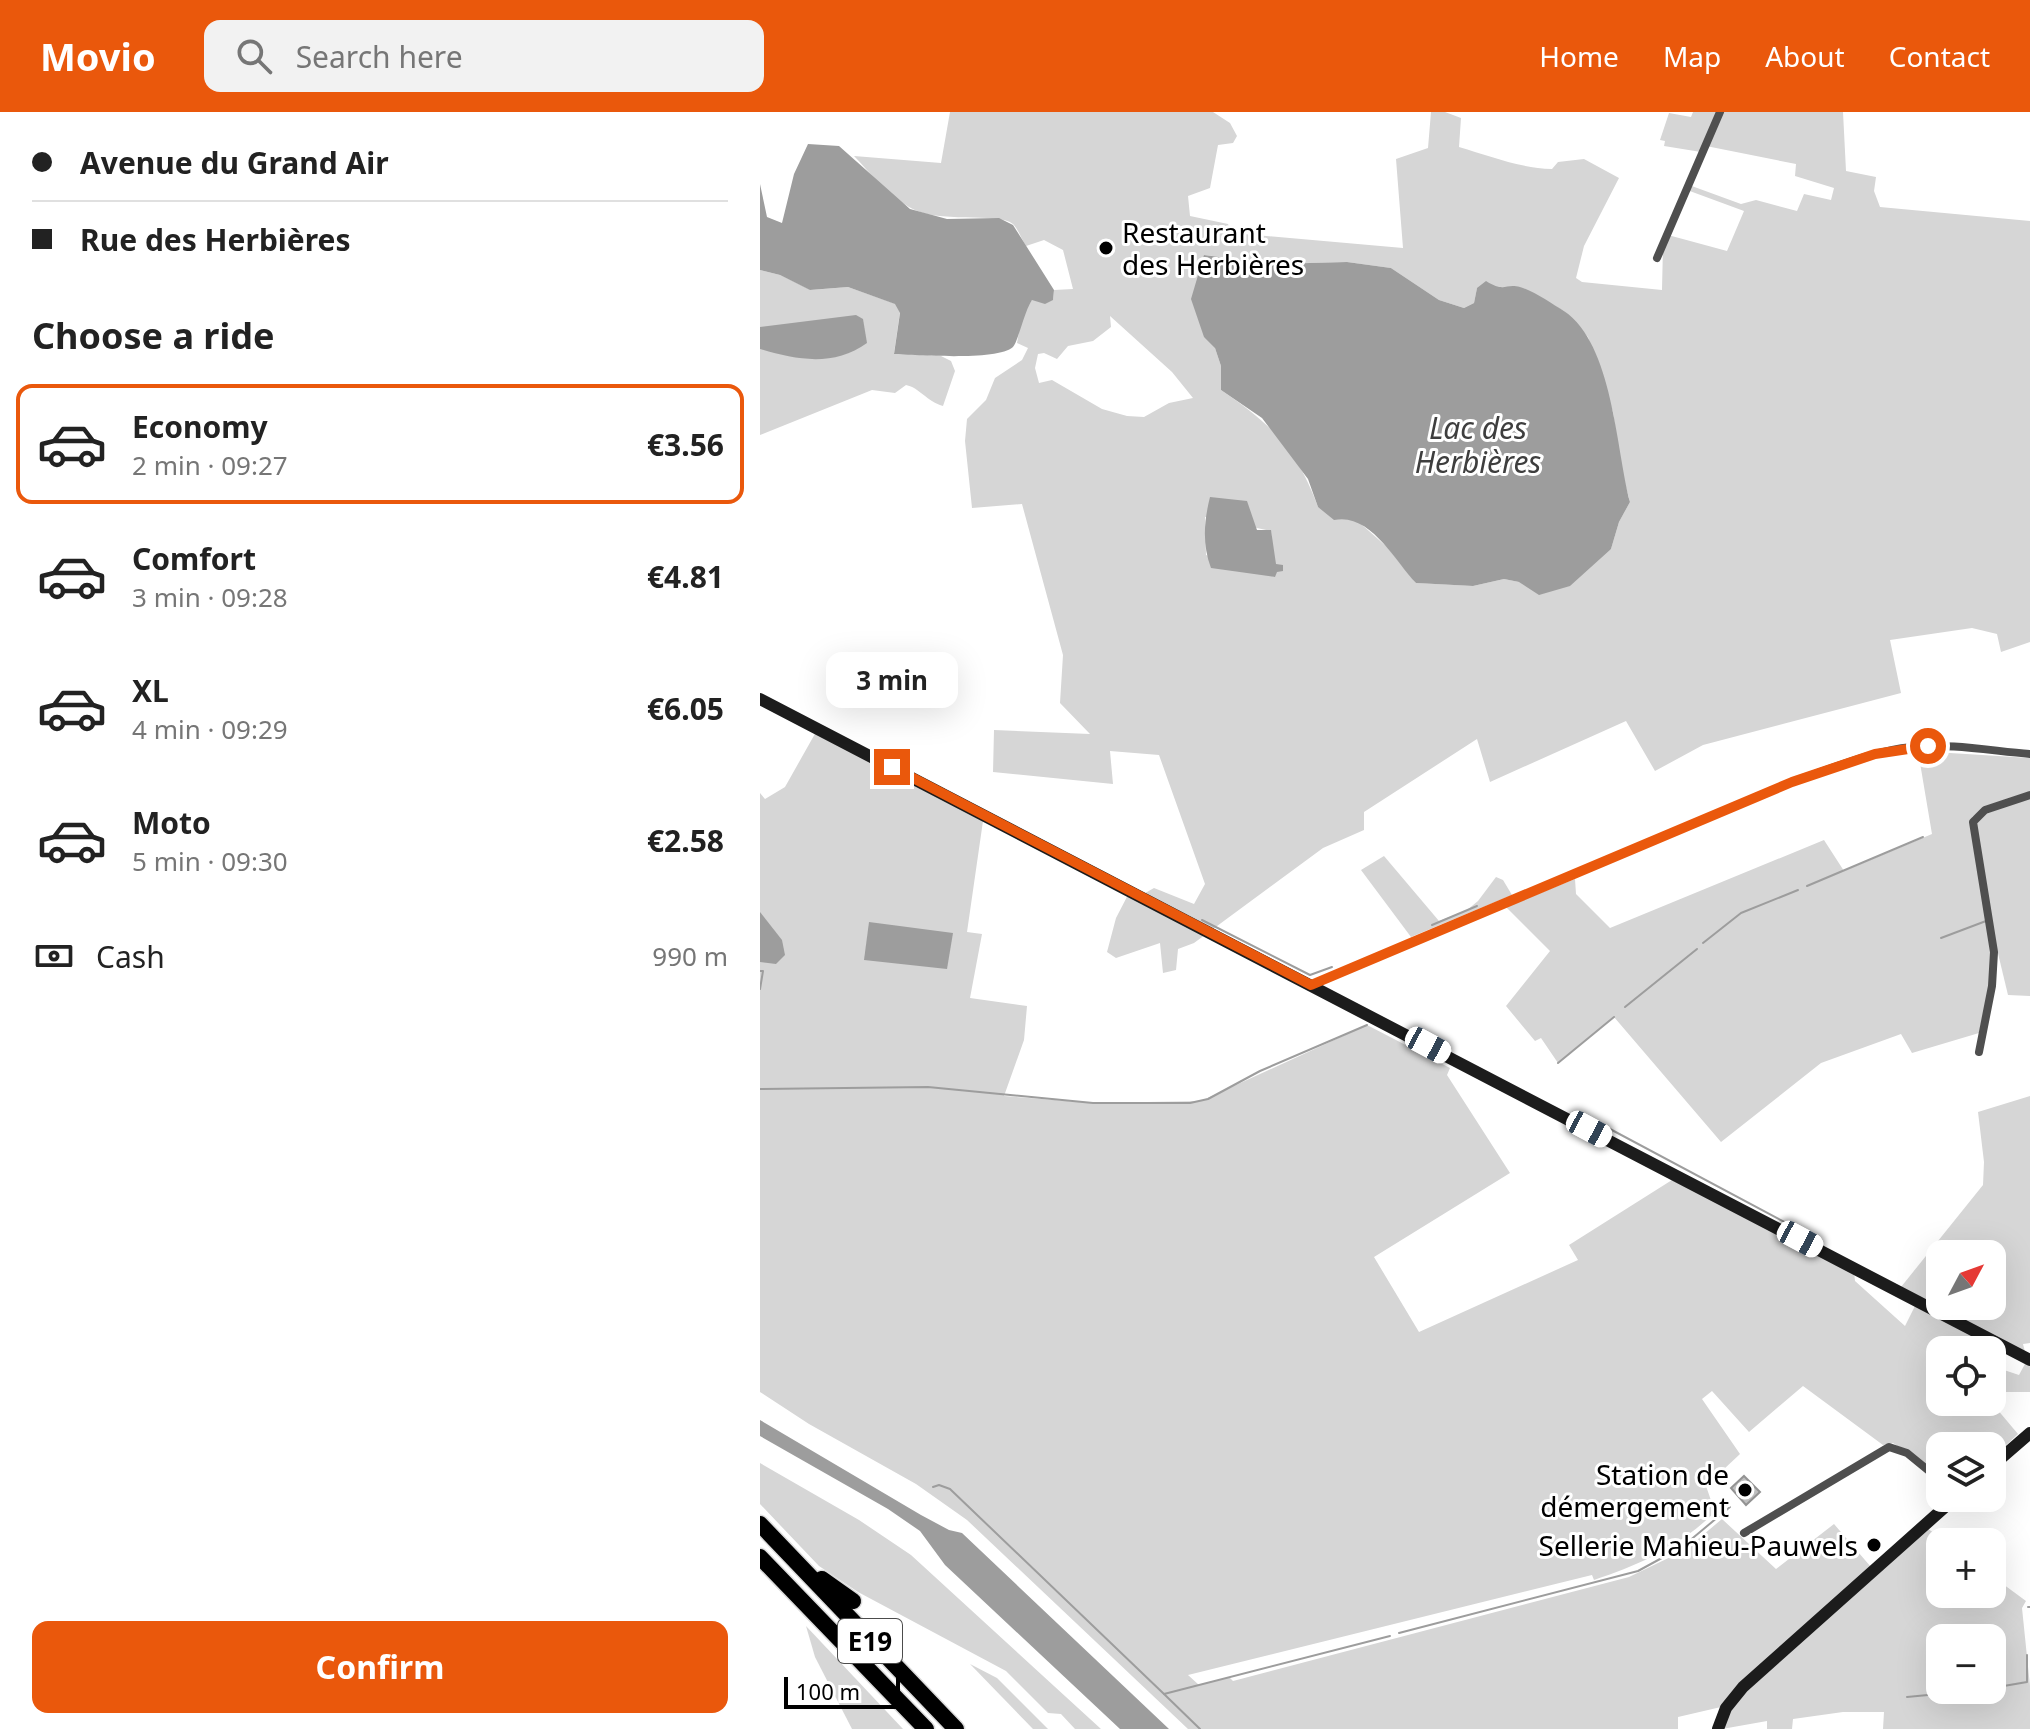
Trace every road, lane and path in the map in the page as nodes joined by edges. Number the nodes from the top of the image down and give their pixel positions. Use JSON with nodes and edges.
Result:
{"nodes":[{"id":1,"x":1720,"y":112,"type":"edge"},
{"id":2,"x":1657,"y":258,"type":"dead end"},
{"id":3,"x":760,"y":699,"type":"edge"},
{"id":4,"x":2030,"y":754,"type":"edge"},
{"id":5,"x":2030,"y":795,"type":"edge"},
{"id":6,"x":1311,"y":985,"type":"junction"},
{"id":7,"x":1979,"y":1052,"type":"dead end"},
{"id":8,"x":2030,"y":1360,"type":"edge"},
{"id":9,"x":2030,"y":1433,"type":"edge"},
{"id":10,"x":2006,"y":1454,"type":"edge"},
{"id":11,"x":1926,"y":1469,"type":"edge"},
{"id":12,"x":1939,"y":1512,"type":"edge"},
{"id":13,"x":760,"y":1524,"type":"edge"},
{"id":14,"x":1744,"y":1533,"type":"dead end"},
{"id":15,"x":786,"y":1551,"type":"junction"},
{"id":16,"x":760,"y":1557,"type":"edge"},
{"id":17,"x":853,"y":1601,"type":"dead end"},
{"id":18,"x":926,"y":1729,"type":"edge"},
{"id":19,"x":956,"y":1729,"type":"edge"},
{"id":20,"x":1718,"y":1729,"type":"edge"}],
"edges":[{"from":1,"to":2,"type":"street"},
{"from":3,"to":6,"type":"street"},
{"from":4,"to":6,"type":"street"},
{"from":5,"to":7,"type":"street"},
{"from":6,"to":8,"type":"street"},
{"from":9,"to":10,"type":"street"},
{"from":11,"to":14,"type":"street"},
{"from":12,"to":20,"type":"street"},
{"from":13,"to":15,"type":"highway","number":"E19"},
{"from":15,"to":17,"type":"highway"},
{"from":15,"to":19,"type":"highway","number":"E19"},
{"from":16,"to":18,"type":"highway","number":"E19"}]}
